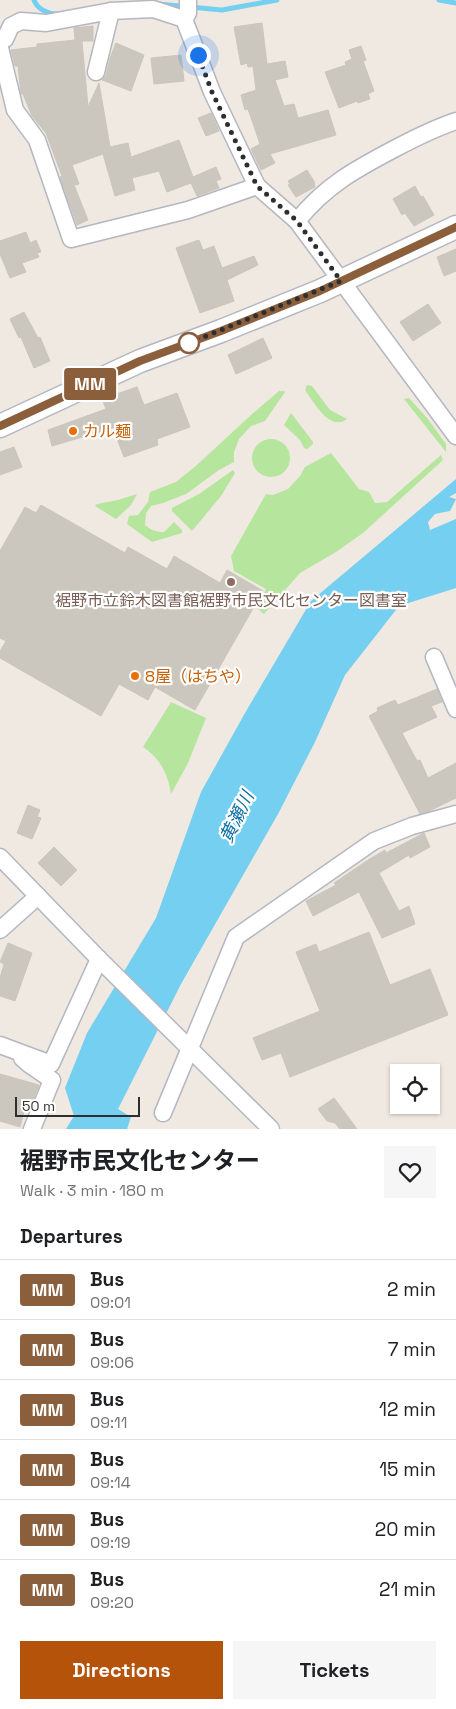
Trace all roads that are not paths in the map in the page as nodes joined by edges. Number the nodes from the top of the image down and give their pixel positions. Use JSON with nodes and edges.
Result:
{"nodes":[{"id":1,"x":111,"y":11,"type":"junction"},
{"id":2,"x":187,"y":11,"type":"edge"},
{"id":3,"x":0,"y":39,"type":"edge"},
{"id":4,"x":0,"y":48,"type":"edge"},
{"id":5,"x":96,"y":72,"type":"dead end"},
{"id":6,"x":456,"y":121,"type":"edge"},
{"id":7,"x":257,"y":186,"type":"junction"},
{"id":8,"x":297,"y":221,"type":"junction"},
{"id":9,"x":456,"y":227,"type":"edge"},
{"id":10,"x":341,"y":281,"type":"junction"},
{"id":11,"x":0,"y":426,"type":"edge"},
{"id":12,"x":456,"y":436,"type":"edge"},
{"id":13,"x":434,"y":657,"type":"dead end"},
{"id":14,"x":456,"y":709,"type":"edge"},
{"id":15,"x":456,"y":814,"type":"edge"},
{"id":16,"x":0,"y":857,"type":"edge"},
{"id":17,"x":38,"y":896,"type":"junction"},
{"id":18,"x":0,"y":930,"type":"edge"},
{"id":19,"x":99,"y":959,"type":"junction"},
{"id":20,"x":8,"y":1048,"type":"edge"},
{"id":21,"x":190,"y":1050,"type":"junction"},
{"id":22,"x":163,"y":1113,"type":"dead end"},
{"id":23,"x":32,"y":1129,"type":"edge"},
{"id":24,"x":271,"y":1129,"type":"edge"}],
"edges":[{"from":1,"to":2,"type":"street"},
{"from":1,"to":3,"type":"street"},
{"from":1,"to":5,"type":"street"},
{"from":2,"to":7,"type":"street"},
{"from":4,"to":7,"type":"street"},
{"from":6,"to":8,"type":"street"},
{"from":7,"to":8,"type":"street"},
{"from":8,"to":10,"type":"street"},
{"from":9,"to":10,"type":"main road"},
{"from":10,"to":11,"type":"main road"},
{"from":10,"to":12,"type":"street"},
{"from":13,"to":14,"type":"street"},
{"from":15,"to":21,"type":"street"},
{"from":16,"to":17,"type":"street"},
{"from":17,"to":18,"type":"street"},
{"from":17,"to":19,"type":"street"},
{"from":19,"to":20,"type":"street"},
{"from":19,"to":21,"type":"street"},
{"from":20,"to":23,"type":"street"},
{"from":21,"to":22,"type":"street"},
{"from":21,"to":24,"type":"street"}]}
